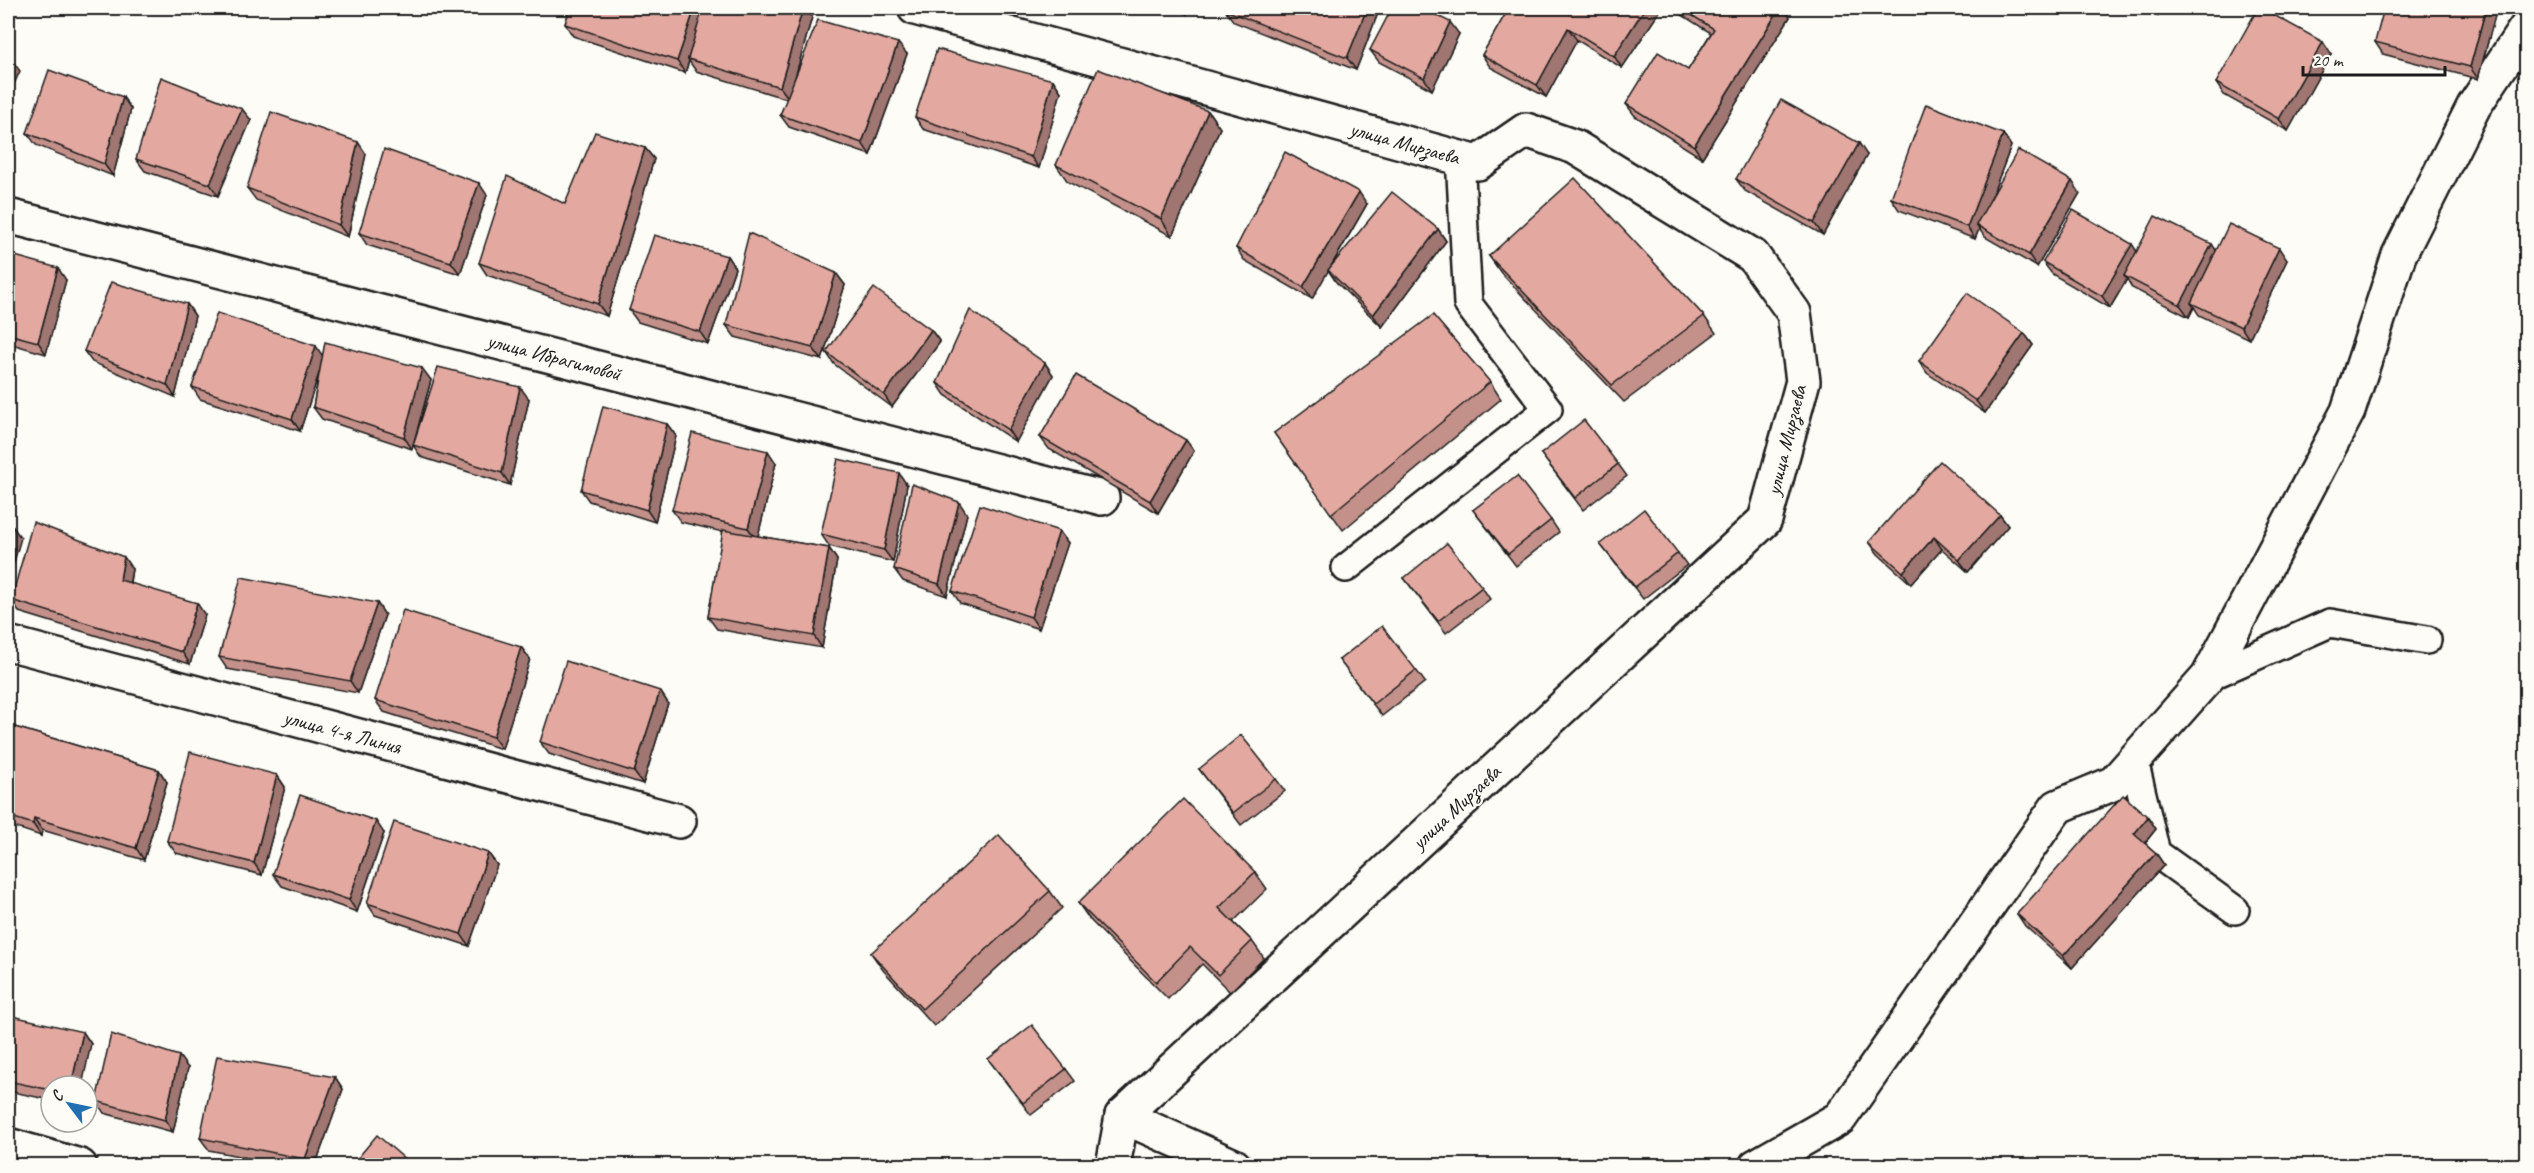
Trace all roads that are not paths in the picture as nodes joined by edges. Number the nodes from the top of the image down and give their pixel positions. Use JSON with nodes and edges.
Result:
{"nodes":[{"id":1,"x":915,"y":8,"type":"edge"},
{"id":2,"x":2526,"y":28,"type":"edge"},
{"id":3,"x":1460,"y":158,"type":"junction"},
{"id":4,"x":8,"y":216,"type":"edge"},
{"id":5,"x":1102,"y":498,"type":"edge"},
{"id":6,"x":1346,"y":568,"type":"dead end"},
{"id":7,"x":2427,"y":640,"type":"dead end"},
{"id":8,"x":8,"y":643,"type":"edge"},
{"id":9,"x":2208,"y":677,"type":"junction"},
{"id":10,"x":2130,"y":764,"type":"junction"},
{"id":11,"x":679,"y":821,"type":"dead end"},
{"id":12,"x":2235,"y":910,"type":"dead end"},
{"id":13,"x":1122,"y":1116,"type":"junction"},
{"id":14,"x":8,"y":1145,"type":"edge"},
{"id":15,"x":80,"y":1166,"type":"edge"},
{"id":16,"x":1113,"y":1166,"type":"edge"},
{"id":17,"x":1234,"y":1166,"type":"edge"},
{"id":18,"x":1756,"y":1166,"type":"edge"}],
"edges":[{"from":1,"to":3,"type":"street","name":"улица Мирзаева"},
{"from":2,"to":9,"type":"street"},
{"from":3,"to":6,"type":"lane"},
{"from":3,"to":13,"type":"street","name":"улица Мирзаева"},
{"from":4,"to":5,"type":"street","name":"улица Ибрагимовой"},
{"from":7,"to":9,"type":"lane"},
{"from":8,"to":11,"type":"street","name":"улица 4-я Линия"},
{"from":9,"to":10,"type":"street"},
{"from":10,"to":12,"type":"lane"},
{"from":10,"to":18,"type":"street"},
{"from":13,"to":16,"type":"street"},
{"from":13,"to":17,"type":"street"},
{"from":14,"to":15,"type":"street"}]}
